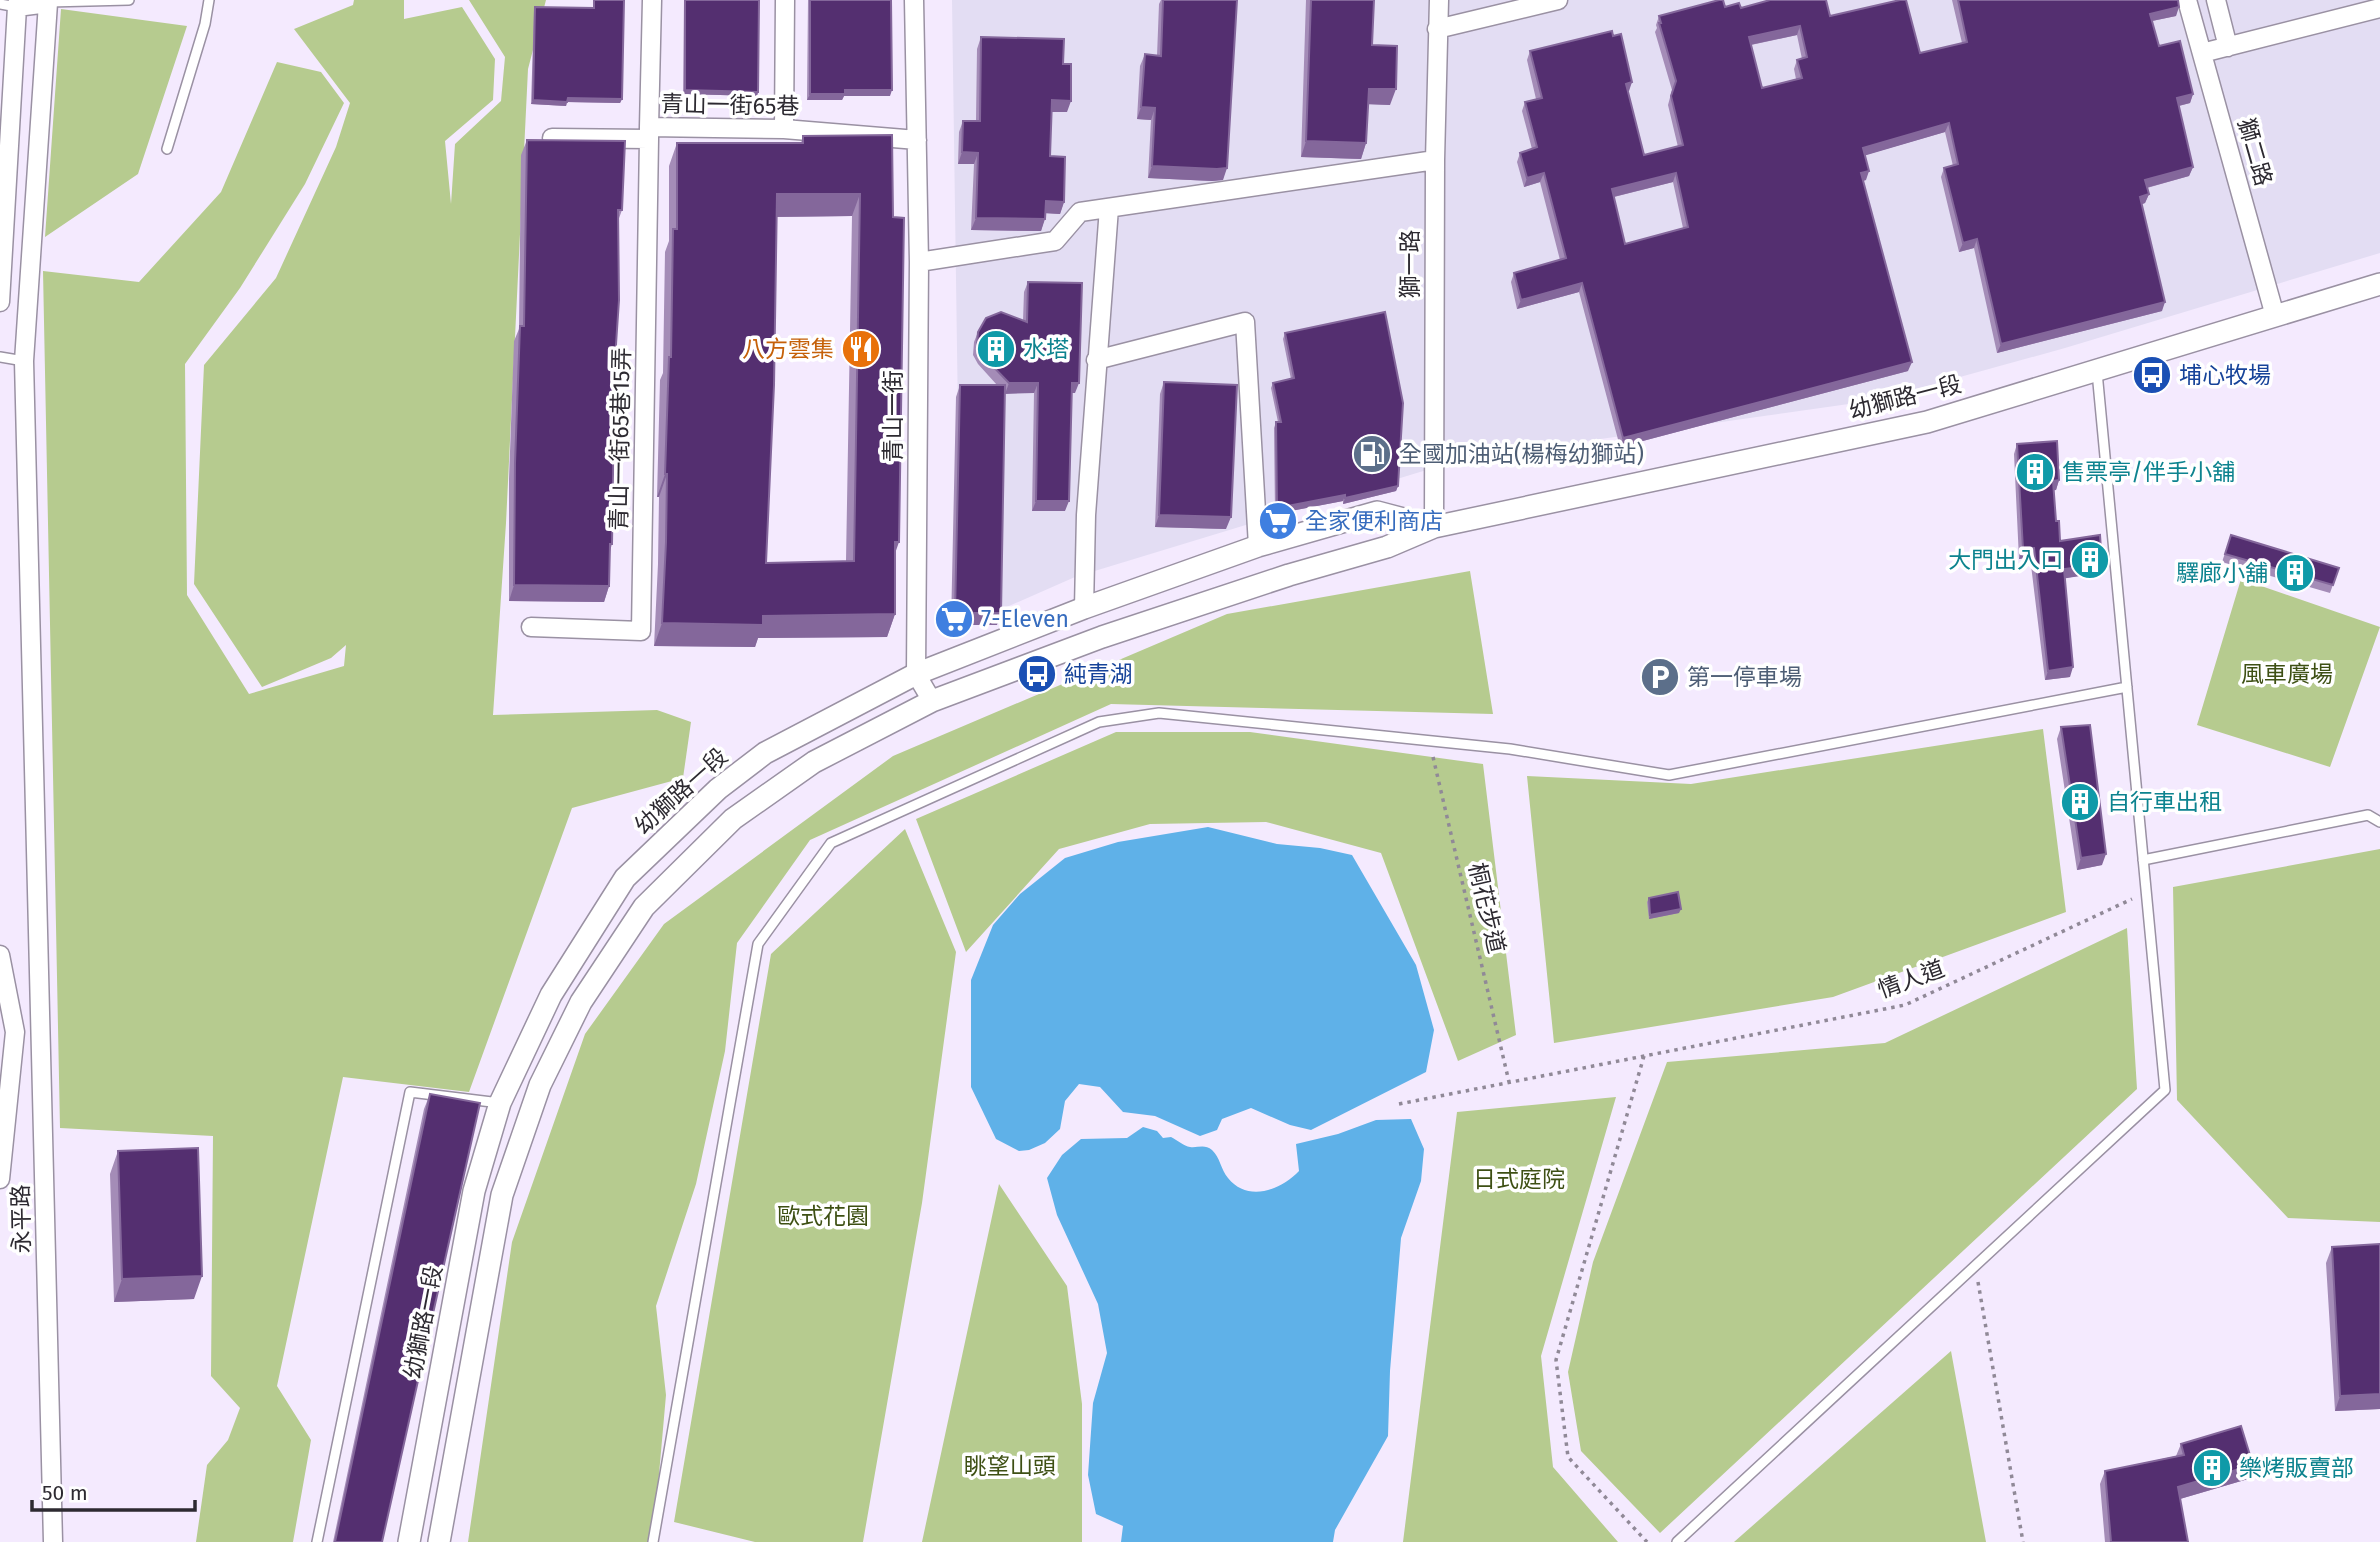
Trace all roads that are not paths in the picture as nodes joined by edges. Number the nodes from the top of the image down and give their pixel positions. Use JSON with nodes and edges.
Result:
{"nodes":[{"id":1,"x":129,"y":0,"type":"edge"},
{"id":2,"x":209,"y":0,"type":"edge"},
{"id":3,"x":652,"y":0,"type":"edge"},
{"id":4,"x":785,"y":0,"type":"edge"},
{"id":5,"x":914,"y":0,"type":"edge"},
{"id":6,"x":1439,"y":0,"type":"edge"},
{"id":7,"x":1558,"y":0,"type":"edge"},
{"id":8,"x":2187,"y":0,"type":"edge"},
{"id":9,"x":2216,"y":0,"type":"edge"},
{"id":10,"x":49,"y":1,"type":"edge"},
{"id":11,"x":12,"y":4,"type":"edge"},
{"id":12,"x":2380,"y":8,"type":"edge"},
{"id":13,"x":1437,"y":29,"type":"junction"},
{"id":14,"x":2228,"y":47,"type":"junction"},
{"id":15,"x":2202,"y":53,"type":"junction"},
{"id":16,"x":784,"y":129,"type":"junction"},
{"id":17,"x":649,"y":133,"type":"junction"},
{"id":18,"x":552,"y":138,"type":"edge"},
{"id":19,"x":917,"y":140,"type":"junction"},
{"id":20,"x":167,"y":149,"type":"dead end"},
{"id":21,"x":1435,"y":160,"type":"junction"},
{"id":22,"x":1109,"y":208,"type":"junction"},
{"id":23,"x":919,"y":262,"type":"junction"},
{"id":24,"x":2380,"y":284,"type":"edge"},
{"id":25,"x":0,"y":302,"type":"edge"},
{"id":26,"x":2276,"y":316,"type":"junction"},
{"id":27,"x":0,"y":356,"type":"edge"},
{"id":28,"x":1096,"y":360,"type":"junction"},
{"id":29,"x":24,"y":361,"type":"junction"},
{"id":30,"x":2097,"y":370,"type":"junction"},
{"id":31,"x":1434,"y":527,"type":"junction"},
{"id":32,"x":1258,"y":546,"type":"junction"},
{"id":33,"x":1084,"y":608,"type":"junction"},
{"id":34,"x":531,"y":627,"type":"dead end"},
{"id":35,"x":915,"y":674,"type":"junction"},
{"id":36,"x":2127,"y":687,"type":"junction"},
{"id":37,"x":932,"y":701,"type":"junction"},
{"id":38,"x":2380,"y":822,"type":"edge"},
{"id":39,"x":2143,"y":860,"type":"junction"},
{"id":40,"x":0,"y":955,"type":"edge"},
{"id":41,"x":15,"y":1032,"type":"junction"},
{"id":42,"x":40,"y":1032,"type":"junction"},
{"id":43,"x":500,"y":1103,"type":"junction"},
{"id":44,"x":0,"y":1179,"type":"edge"},
{"id":45,"x":53,"y":1542,"type":"edge"},
{"id":46,"x":317,"y":1542,"type":"edge"},
{"id":47,"x":409,"y":1542,"type":"edge"},
{"id":48,"x":439,"y":1542,"type":"edge"},
{"id":49,"x":653,"y":1542,"type":"edge"},
{"id":50,"x":1677,"y":1542,"type":"edge"}],
"edges":[{"from":1,"to":10,"type":"lane"},
{"from":2,"to":20,"type":"lane"},
{"from":3,"to":17,"type":"street"},
{"from":4,"to":16,"type":"street"},
{"from":5,"to":19,"type":"street","name":"青山一街"},
{"from":6,"to":13,"type":"street","name":"獅一路"},
{"from":7,"to":13,"type":"street"},
{"from":8,"to":15,"type":"street","name":"獅二路"},
{"from":9,"to":14,"type":"street"},
{"from":10,"to":11,"type":"street"},
{"from":10,"to":29,"type":"street","name":"永平路"},
{"from":11,"to":25,"type":"street"},
{"from":12,"to":14,"type":"street"},
{"from":13,"to":21,"type":"street","name":"獅一路"},
{"from":14,"to":15,"type":"street"},
{"from":15,"to":26,"type":"street","name":"獅二路"},
{"from":16,"to":17,"type":"street","name":"青山一街65巷"},
{"from":16,"to":19,"type":"street","name":"青山一街65巷"},
{"from":17,"to":18,"type":"street","name":"青山一街65巷"},
{"from":17,"to":34,"type":"street","name":"青山一街65巷15弄"},
{"from":19,"to":23,"type":"street","name":"青山一街"},
{"from":21,"to":22,"type":"street"},
{"from":21,"to":31,"type":"street","name":"獅一路"},
{"from":22,"to":23,"type":"street"},
{"from":22,"to":28,"type":"street"},
{"from":23,"to":35,"type":"street","name":"青山一街"},
{"from":24,"to":26,"type":"street","name":"幼獅路一段"},
{"from":26,"to":30,"type":"street","name":"幼獅路一段"},
{"from":27,"to":29,"type":"lane"},
{"from":28,"to":32,"type":"street"},
{"from":28,"to":33,"type":"street"},
{"from":29,"to":42,"type":"street","name":"永平路"},
{"from":30,"to":31,"type":"street","name":"幼獅路一段"},
{"from":30,"to":36,"type":"lane"},
{"from":31,"to":32,"type":"street","name":"幼獅路一段"},
{"from":31,"to":37,"type":"street","name":"幼獅路一段"},
{"from":32,"to":33,"type":"street","name":"幼獅路一段"},
{"from":33,"to":35,"type":"street","name":"幼獅路一段"},
{"from":35,"to":37,"type":"street"},
{"from":35,"to":43,"type":"street","name":"幼獅路一段"},
{"from":36,"to":39,"type":"lane"},
{"from":36,"to":49,"type":"lane"},
{"from":37,"to":48,"type":"street","name":"幼獅路一段"},
{"from":38,"to":39,"type":"lane"},
{"from":39,"to":50,"type":"lane"},
{"from":40,"to":41,"type":"street","name":"永平路"},
{"from":41,"to":42,"type":"street"},
{"from":41,"to":44,"type":"street","name":"永平路"},
{"from":42,"to":45,"type":"street","name":"永平路"},
{"from":43,"to":46,"type":"lane"},
{"from":43,"to":47,"type":"street","name":"幼獅路一段"}]}
